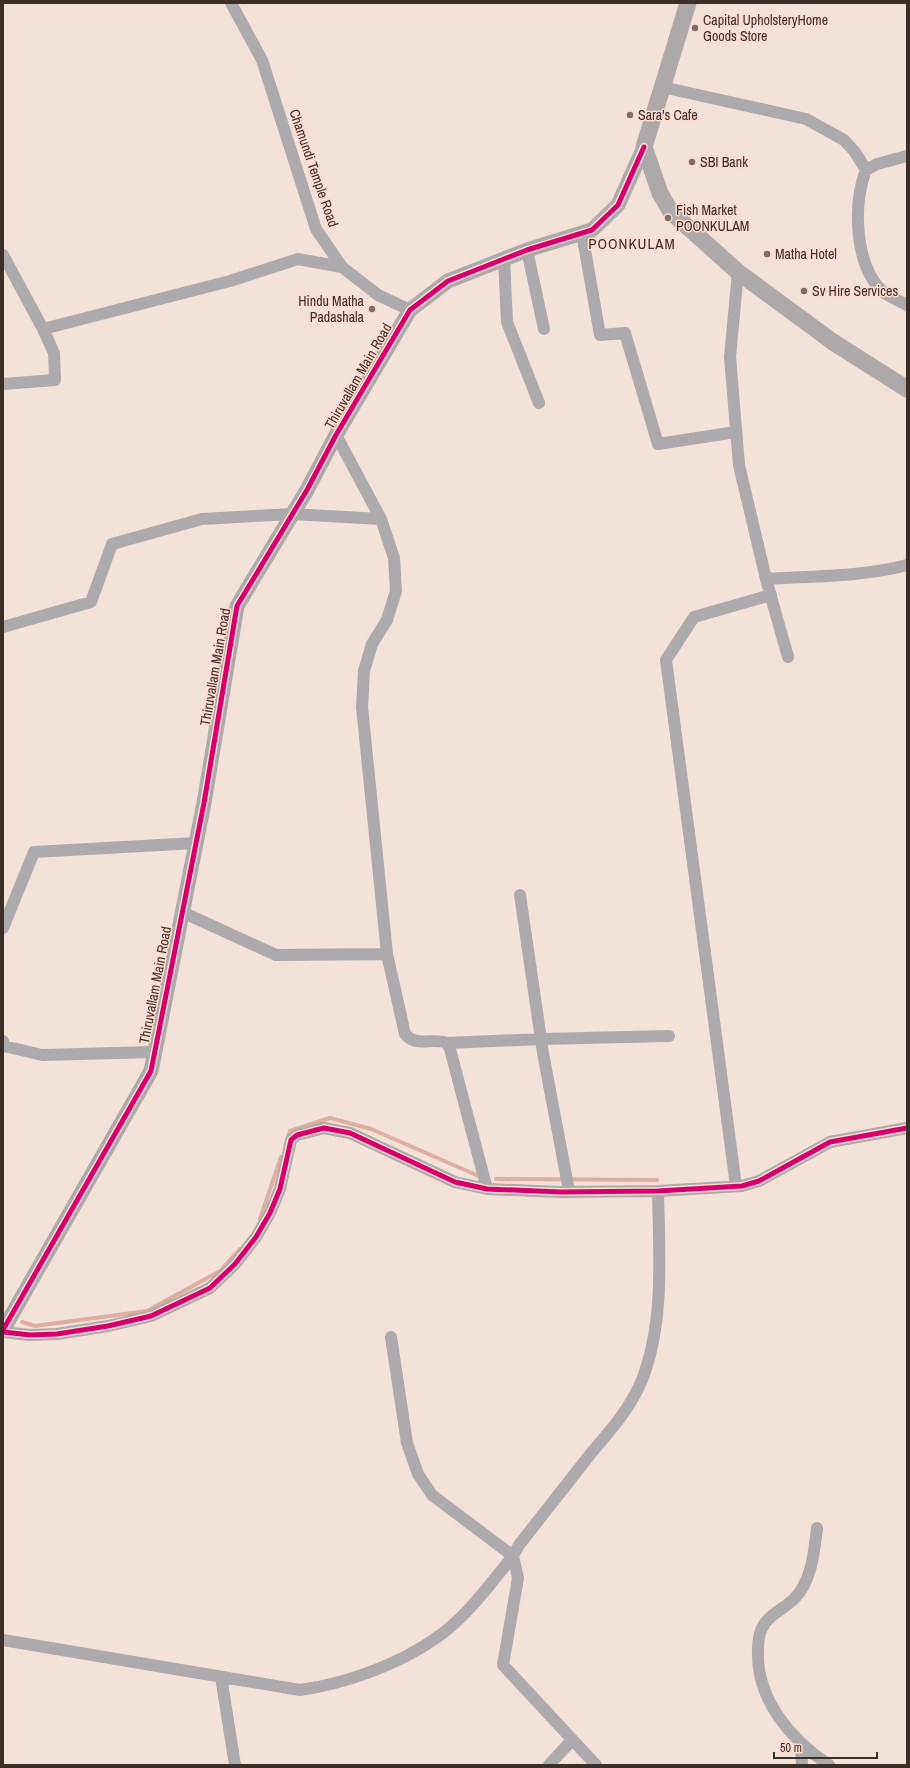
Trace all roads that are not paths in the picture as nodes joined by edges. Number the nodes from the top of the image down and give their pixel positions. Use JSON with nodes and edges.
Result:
{"nodes":[{"id":1,"x":231,"y":3,"type":"edge"},
{"id":2,"x":688,"y":3,"type":"edge"},
{"id":3,"x":662,"y":87,"type":"junction"},
{"id":4,"x":644,"y":147,"type":"junction"},
{"id":5,"x":907,"y":156,"type":"edge"},
{"id":6,"x":866,"y":170,"type":"junction"},
{"id":7,"x":582,"y":233,"type":"junction"},
{"id":8,"x":527,"y":250,"type":"junction"},
{"id":9,"x":3,"y":255,"type":"edge"},
{"id":10,"x":504,"y":259,"type":"junction"},
{"id":11,"x":342,"y":267,"type":"junction"},
{"id":12,"x":738,"y":272,"type":"junction"},
{"id":13,"x":907,"y":305,"type":"edge"},
{"id":14,"x":410,"y":310,"type":"junction"},
{"id":15,"x":44,"y":329,"type":"junction"},
{"id":16,"x":544,"y":329,"type":"dead end"},
{"id":17,"x":3,"y":384,"type":"edge"},
{"id":18,"x":907,"y":389,"type":"edge"},
{"id":19,"x":539,"y":403,"type":"dead end"},
{"id":20,"x":736,"y":432,"type":"junction"},
{"id":21,"x":336,"y":436,"type":"junction"},
{"id":22,"x":292,"y":514,"type":"junction"},
{"id":23,"x":381,"y":518,"type":"junction"},
{"id":24,"x":907,"y":564,"type":"edge"},
{"id":25,"x":766,"y":579,"type":"junction"},
{"id":26,"x":770,"y":595,"type":"junction"},
{"id":27,"x":3,"y":627,"type":"edge"},
{"id":28,"x":788,"y":657,"type":"dead end"},
{"id":29,"x":196,"y":843,"type":"junction"},
{"id":30,"x":520,"y":895,"type":"dead end"},
{"id":31,"x":182,"y":912,"type":"junction"},
{"id":32,"x":3,"y":928,"type":"edge"},
{"id":33,"x":386,"y":954,"type":"junction"},
{"id":34,"x":668,"y":1036,"type":"dead end"},
{"id":35,"x":541,"y":1039,"type":"junction"},
{"id":36,"x":3,"y":1041,"type":"edge"},
{"id":37,"x":447,"y":1043,"type":"junction"},
{"id":38,"x":154,"y":1052,"type":"junction"},
{"id":39,"x":907,"y":1128,"type":"edge"},
{"id":40,"x":736,"y":1186,"type":"junction"},
{"id":41,"x":487,"y":1189,"type":"junction"},
{"id":42,"x":569,"y":1191,"type":"junction"},
{"id":43,"x":658,"y":1191,"type":"junction"},
{"id":44,"x":3,"y":1331,"type":"edge"},
{"id":45,"x":391,"y":1337,"type":"dead end"},
{"id":46,"x":817,"y":1528,"type":"dead end"},
{"id":47,"x":513,"y":1556,"type":"junction"},
{"id":48,"x":3,"y":1640,"type":"edge"},
{"id":49,"x":221,"y":1677,"type":"junction"},
{"id":50,"x":572,"y":1740,"type":"junction"},
{"id":51,"x":801,"y":1744,"type":"junction"},
{"id":52,"x":235,"y":1765,"type":"edge"},
{"id":53,"x":549,"y":1765,"type":"edge"},
{"id":54,"x":596,"y":1765,"type":"edge"},
{"id":55,"x":802,"y":1765,"type":"edge"},
{"id":56,"x":829,"y":1765,"type":"edge"}],
"edges":[{"from":1,"to":11,"type":"street","name":"Chamundi Temple Road"},
{"from":2,"to":3,"type":"main road","name":"Thiruvallam Main Road"},
{"from":3,"to":4,"type":"main road","name":"Thiruvallam Main Road"},
{"from":3,"to":6,"type":"street"},
{"from":4,"to":7,"type":"street","name":"Thiruvallam Main Road"},
{"from":4,"to":12,"type":"main road"},
{"from":5,"to":6,"type":"street"},
{"from":6,"to":13,"type":"street"},
{"from":7,"to":8,"type":"street","name":"Thiruvallam Main Road"},
{"from":7,"to":20,"type":"street"},
{"from":8,"to":10,"type":"street","name":"Thiruvallam Main Road"},
{"from":8,"to":16,"type":"street"},
{"from":9,"to":15,"type":"street"},
{"from":10,"to":14,"type":"street","name":"Thiruvallam Main Road"},
{"from":10,"to":19,"type":"street"},
{"from":11,"to":14,"type":"street","name":"Chamundi Temple Road"},
{"from":11,"to":15,"type":"street"},
{"from":12,"to":18,"type":"main road"},
{"from":12,"to":20,"type":"street"},
{"from":14,"to":21,"type":"street","name":"Thiruvallam Main Road"},
{"from":15,"to":17,"type":"street"},
{"from":20,"to":25,"type":"street"},
{"from":21,"to":22,"type":"street","name":"Thiruvallam Main Road"},
{"from":21,"to":23,"type":"street"},
{"from":22,"to":23,"type":"street"},
{"from":22,"to":27,"type":"street"},
{"from":22,"to":29,"type":"street","name":"Thiruvallam Main Road"},
{"from":23,"to":33,"type":"street"},
{"from":24,"to":25,"type":"street"},
{"from":25,"to":26,"type":"street"},
{"from":26,"to":28,"type":"street"},
{"from":26,"to":40,"type":"street"},
{"from":29,"to":31,"type":"street","name":"Thiruvallam Main Road"},
{"from":29,"to":32,"type":"street"},
{"from":30,"to":35,"type":"street"},
{"from":31,"to":33,"type":"street"},
{"from":31,"to":38,"type":"street","name":"Thiruvallam Main Road"},
{"from":33,"to":37,"type":"street"},
{"from":34,"to":35,"type":"street"},
{"from":35,"to":37,"type":"street"},
{"from":35,"to":42,"type":"street"},
{"from":36,"to":38,"type":"street"},
{"from":37,"to":41,"type":"street"},
{"from":38,"to":44,"type":"street","name":"Thiruvallam Main Road"},
{"from":39,"to":40,"type":"street"},
{"from":40,"to":43,"type":"street"},
{"from":41,"to":42,"type":"street"},
{"from":41,"to":44,"type":"street"},
{"from":42,"to":43,"type":"street"},
{"from":43,"to":47,"type":"street"},
{"from":45,"to":47,"type":"street"},
{"from":46,"to":51,"type":"street"},
{"from":47,"to":49,"type":"street"},
{"from":47,"to":50,"type":"street"},
{"from":48,"to":49,"type":"street"},
{"from":49,"to":52,"type":"street"},
{"from":50,"to":53,"type":"street"},
{"from":50,"to":54,"type":"street"},
{"from":51,"to":55,"type":"street"},
{"from":51,"to":56,"type":"street"}]}
